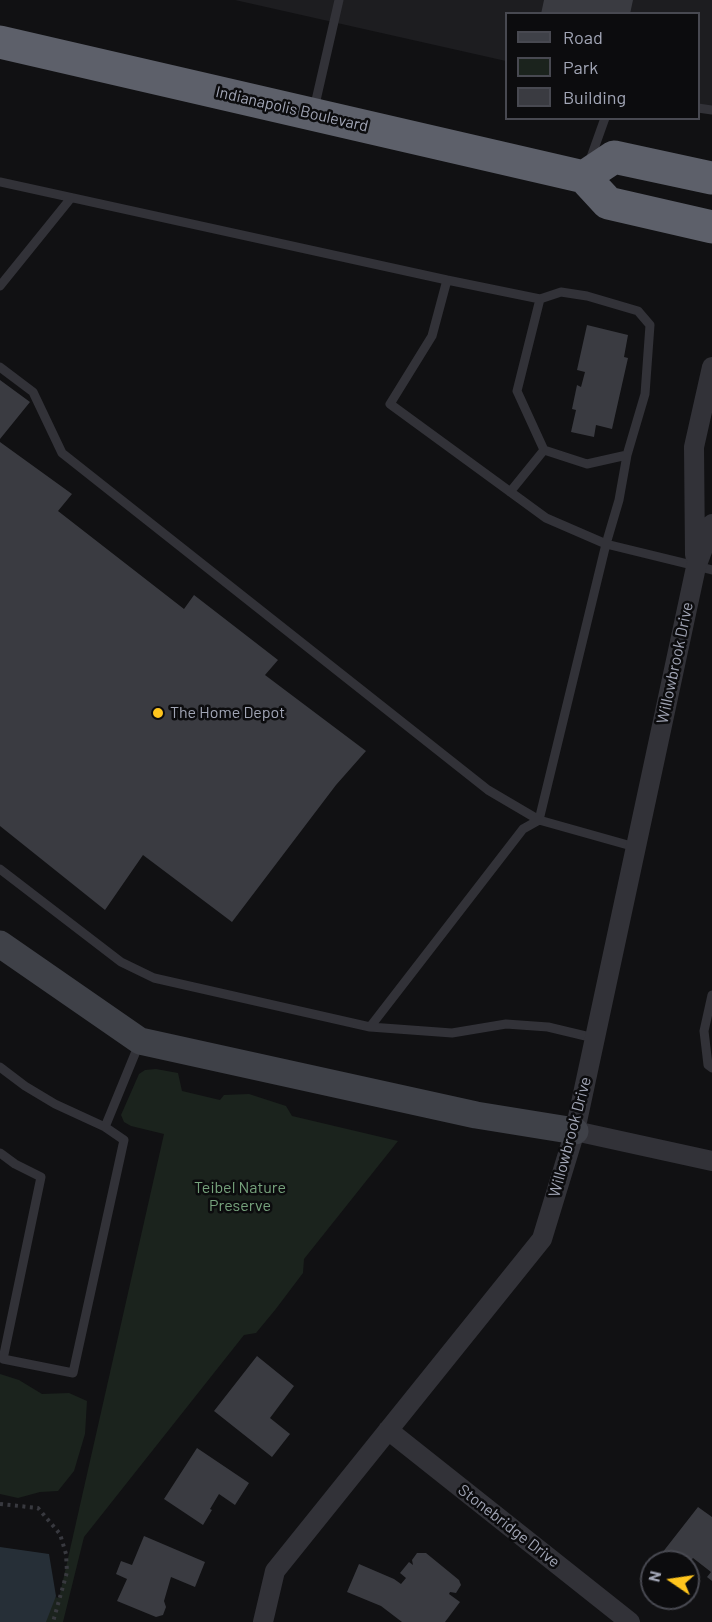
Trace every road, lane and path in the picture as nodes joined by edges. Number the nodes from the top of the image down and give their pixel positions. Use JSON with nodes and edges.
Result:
{"nodes":[{"id":1,"x":339,"y":0,"type":"edge"},
{"id":2,"x":0,"y":42,"type":"edge"},
{"id":3,"x":313,"y":114,"type":"junction"},
{"id":4,"x":604,"y":120,"type":"edge"},
{"id":5,"x":584,"y":177,"type":"junction"},
{"id":6,"x":712,"y":178,"type":"edge"},
{"id":7,"x":0,"y":182,"type":"edge"},
{"id":8,"x":70,"y":198,"type":"junction"},
{"id":9,"x":712,"y":227,"type":"edge"},
{"id":10,"x":447,"y":280,"type":"junction"},
{"id":11,"x":0,"y":286,"type":"edge"},
{"id":12,"x":540,"y":299,"type":"junction"},
{"id":13,"x":0,"y":367,"type":"edge"},
{"id":14,"x":712,"y":367,"type":"edge"},
{"id":15,"x":544,"y":450,"type":"junction"},
{"id":16,"x":627,"y":455,"type":"junction"},
{"id":17,"x":510,"y":492,"type":"junction"},
{"id":18,"x":712,"y":524,"type":"edge"},
{"id":19,"x":606,"y":544,"type":"junction"},
{"id":20,"x":704,"y":568,"type":"edge"},
{"id":21,"x":539,"y":820,"type":"junction"},
{"id":22,"x":635,"y":847,"type":"junction"},
{"id":23,"x":0,"y":869,"type":"edge"},
{"id":24,"x":0,"y":944,"type":"edge"},
{"id":25,"x":712,"y":995,"type":"edge"},
{"id":26,"x":370,"y":1027,"type":"junction"},
{"id":27,"x":594,"y":1038,"type":"junction"},
{"id":28,"x":140,"y":1041,"type":"junction"},
{"id":29,"x":0,"y":1067,"type":"edge"},
{"id":30,"x":712,"y":1068,"type":"edge"},
{"id":31,"x":105,"y":1127,"type":"junction"},
{"id":32,"x":575,"y":1131,"type":"junction"},
{"id":33,"x":0,"y":1153,"type":"edge"},
{"id":34,"x":712,"y":1161,"type":"edge"},
{"id":35,"x":388,"y":1430,"type":"junction"},
{"id":36,"x":0,"y":1504,"type":"edge"},
{"id":37,"x":53,"y":1622,"type":"edge"},
{"id":38,"x":262,"y":1622,"type":"edge"},
{"id":39,"x":630,"y":1622,"type":"edge"}],
"edges":[{"from":1,"to":3,"type":"lane"},
{"from":2,"to":3,"type":"highway","name":"Indianapolis Boulevard"},
{"from":3,"to":5,"type":"highway","name":"Indianapolis Boulevard"},
{"from":4,"to":5,"type":"lane"},
{"from":5,"to":6,"type":"highway"},
{"from":5,"to":9,"type":"highway"},
{"from":7,"to":8,"type":"lane"},
{"from":8,"to":10,"type":"lane"},
{"from":8,"to":11,"type":"lane"},
{"from":10,"to":12,"type":"lane"},
{"from":10,"to":17,"type":"lane"},
{"from":12,"to":15,"type":"lane"},
{"from":12,"to":16,"type":"lane"},
{"from":13,"to":21,"type":"lane"},
{"from":14,"to":20,"type":"street","name":"Willowbrook Drive"},
{"from":15,"to":16,"type":"lane"},
{"from":15,"to":17,"type":"lane"},
{"from":16,"to":19,"type":"lane"},
{"from":17,"to":19,"type":"lane"},
{"from":18,"to":20,"type":"street","name":"Willowbrook Drive"},
{"from":19,"to":20,"type":"lane"},
{"from":19,"to":21,"type":"lane"},
{"from":20,"to":22,"type":"street","name":"Willowbrook Drive"},
{"from":21,"to":22,"type":"lane"},
{"from":21,"to":26,"type":"lane"},
{"from":22,"to":27,"type":"street","name":"Willowbrook Drive"},
{"from":23,"to":26,"type":"lane"},
{"from":24,"to":28,"type":"street"},
{"from":25,"to":30,"type":"lane"},
{"from":26,"to":27,"type":"lane"},
{"from":27,"to":32,"type":"street","name":"Willowbrook Drive"},
{"from":28,"to":31,"type":"lane"},
{"from":28,"to":32,"type":"street"},
{"from":29,"to":31,"type":"lane"},
{"from":31,"to":33,"type":"lane"},
{"from":32,"to":34,"type":"street"},
{"from":32,"to":35,"type":"street","name":"Willowbrook Drive"},
{"from":35,"to":38,"type":"street","name":"Willowbrook Drive"},
{"from":35,"to":39,"type":"street","name":"Stonebridge Drive"},
{"from":36,"to":37,"type":"path"}]}
